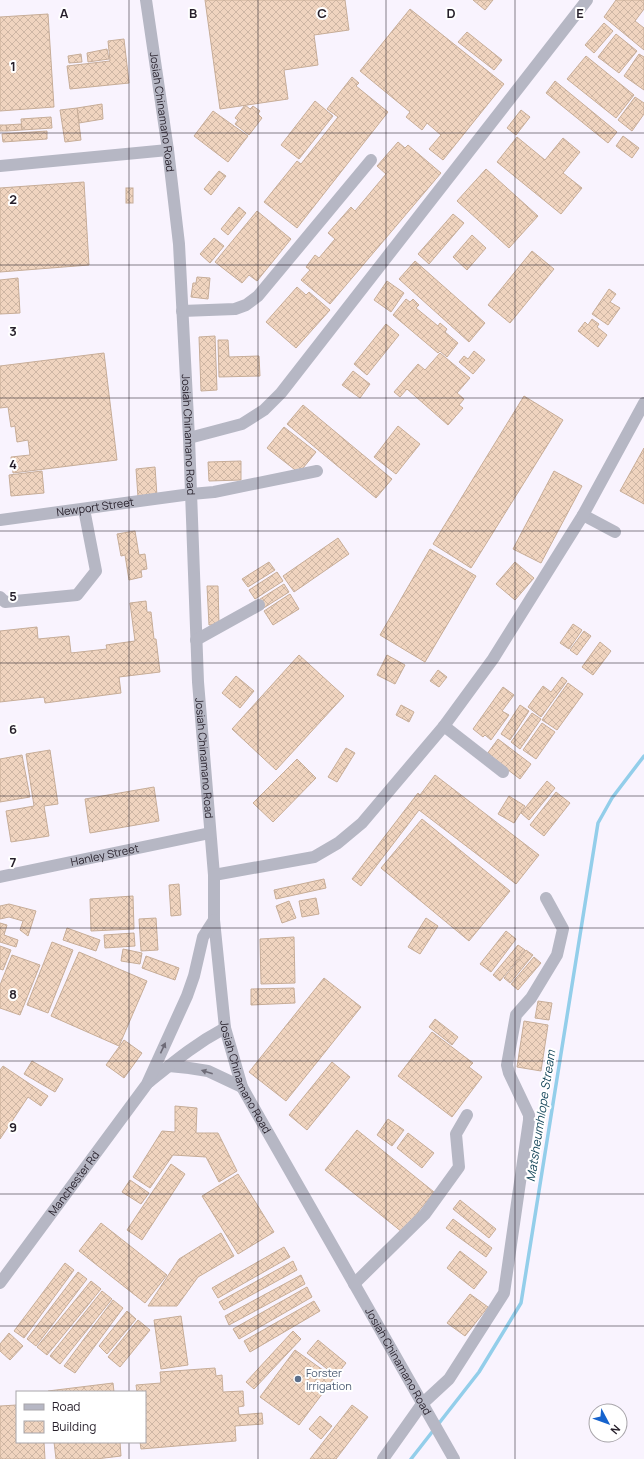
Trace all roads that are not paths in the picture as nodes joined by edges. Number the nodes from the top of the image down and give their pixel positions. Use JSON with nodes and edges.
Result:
{"nodes":[{"id":1,"x":146,"y":0,"type":"edge"},
{"id":2,"x":587,"y":0,"type":"edge"},
{"id":3,"x":168,"y":150,"type":"junction"},
{"id":4,"x":370,"y":160,"type":"dead end"},
{"id":5,"x":0,"y":166,"type":"edge"},
{"id":6,"x":182,"y":310,"type":"junction"},
{"id":7,"x":644,"y":404,"type":"edge"},
{"id":8,"x":189,"y":438,"type":"junction"},
{"id":9,"x":317,"y":471,"type":"dead end"},
{"id":10,"x":191,"y":494,"type":"junction"},
{"id":11,"x":84,"y":509,"type":"junction"},
{"id":12,"x":583,"y":515,"type":"junction"},
{"id":13,"x":0,"y":520,"type":"edge"},
{"id":14,"x":615,"y":532,"type":"dead end"},
{"id":15,"x":0,"y":598,"type":"edge"},
{"id":16,"x":259,"y":605,"type":"dead end"},
{"id":17,"x":196,"y":640,"type":"junction"},
{"id":18,"x":444,"y":726,"type":"junction"},
{"id":19,"x":503,"y":772,"type":"dead end"},
{"id":20,"x":210,"y":833,"type":"junction"},
{"id":21,"x":214,"y":875,"type":"junction"},
{"id":22,"x":0,"y":877,"type":"edge"},
{"id":23,"x":546,"y":898,"type":"dead end"},
{"id":24,"x":214,"y":920,"type":"junction"},
{"id":25,"x":225,"y":1028,"type":"junction"},
{"id":26,"x":169,"y":1066,"type":"junction"},
{"id":27,"x":147,"y":1084,"type":"junction"},
{"id":28,"x":242,"y":1087,"type":"junction"},
{"id":29,"x":467,"y":1114,"type":"dead end"},
{"id":30,"x":0,"y":1282,"type":"edge"},
{"id":31,"x":354,"y":1284,"type":"junction"},
{"id":32,"x":423,"y":1406,"type":"junction"},
{"id":33,"x":453,"y":1458,"type":"edge"},
{"id":34,"x":383,"y":1459,"type":"edge"}],
"edges":[{"from":1,"to":3,"type":"street","name":"Josiah Chinamano Road"},
{"from":2,"to":8,"type":"street"},
{"from":3,"to":5,"type":"street"},
{"from":3,"to":6,"type":"street","name":"Josiah Chinamano Road"},
{"from":4,"to":6,"type":"street"},
{"from":6,"to":8,"type":"street","name":"Josiah Chinamano Road"},
{"from":7,"to":12,"type":"street"},
{"from":8,"to":10,"type":"street","name":"Josiah Chinamano Road"},
{"from":9,"to":10,"type":"street","name":"Newport Street"},
{"from":10,"to":11,"type":"street","name":"Newport Street"},
{"from":10,"to":17,"type":"street","name":"Josiah Chinamano Road"},
{"from":11,"to":13,"type":"street","name":"Newport Street"},
{"from":11,"to":15,"type":"street"},
{"from":12,"to":14,"type":"street"},
{"from":12,"to":18,"type":"street"},
{"from":16,"to":17,"type":"street"},
{"from":17,"to":20,"type":"street","name":"Josiah Chinamano Road"},
{"from":18,"to":19,"type":"street"},
{"from":18,"to":21,"type":"street"},
{"from":20,"to":21,"type":"street","name":"Josiah Chinamano Road"},
{"from":20,"to":22,"type":"street","name":"Hanley Street"},
{"from":21,"to":24,"type":"street","name":"Josiah Chinamano Road"},
{"from":23,"to":32,"type":"street"},
{"from":24,"to":25,"type":"street","name":"Josiah Chinamano Road"},
{"from":27,"to":24,"type":"street","one_way":true},
{"from":25,"to":26,"type":"street"},
{"from":25,"to":28,"type":"street","name":"Josiah Chinamano Road"},
{"from":26,"to":27,"type":"street"},
{"from":28,"to":26,"type":"street","one_way":true},
{"from":27,"to":30,"type":"street","name":"Manchester Rd"},
{"from":28,"to":31,"type":"street","name":"Josiah Chinamano Road"},
{"from":29,"to":31,"type":"street"},
{"from":31,"to":32,"type":"street","name":"Josiah Chinamano Road"},
{"from":32,"to":33,"type":"street","name":"Josiah Chinamano Road"},
{"from":32,"to":34,"type":"street"}]}
